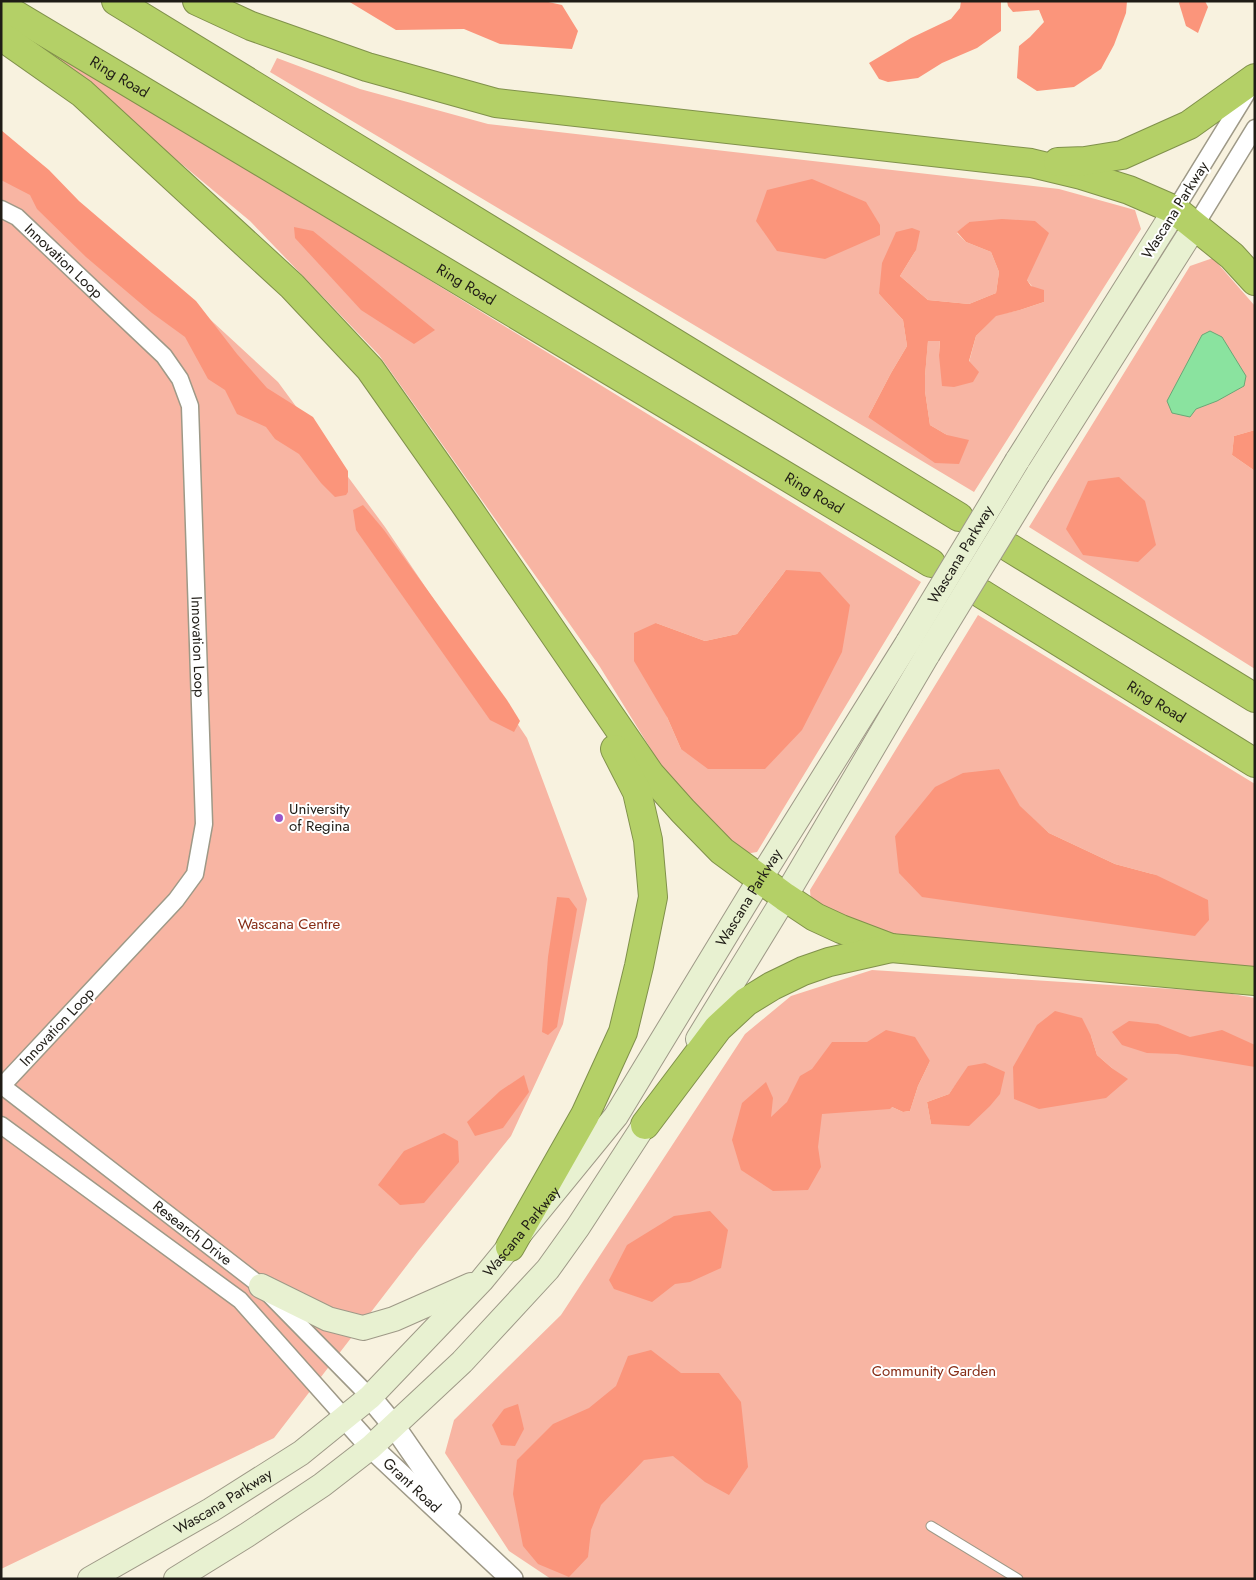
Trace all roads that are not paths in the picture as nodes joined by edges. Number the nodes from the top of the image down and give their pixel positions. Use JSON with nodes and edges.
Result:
{"nodes":[{"id":1,"x":116,"y":1,"type":"edge"},
{"id":2,"x":197,"y":1,"type":"edge"},
{"id":3,"x":1,"y":6,"type":"edge"},
{"id":4,"x":1,"y":36,"type":"edge"},
{"id":5,"x":1255,"y":79,"type":"edge"},
{"id":6,"x":1255,"y":128,"type":"edge"},
{"id":7,"x":1031,"y":163,"type":"junction"},
{"id":8,"x":1,"y":209,"type":"edge"},
{"id":9,"x":1185,"y":218,"type":"junction"},
{"id":10,"x":1255,"y":281,"type":"edge"},
{"id":11,"x":959,"y":517,"type":"dead end"},
{"id":12,"x":1010,"y":548,"type":"dead end"},
{"id":13,"x":931,"y":564,"type":"dead end"},
{"id":14,"x":982,"y":594,"type":"dead end"},
{"id":15,"x":568,"y":656,"type":"junction"},
{"id":16,"x":1255,"y":698,"type":"edge"},
{"id":17,"x":1255,"y":762,"type":"edge"},
{"id":18,"x":760,"y":879,"type":"junction"},
{"id":19,"x":785,"y":897,"type":"junction"},
{"id":20,"x":891,"y":948,"type":"junction"},
{"id":21,"x":1255,"y":981,"type":"edge"},
{"id":22,"x":2,"y":1086,"type":"edge"},
{"id":23,"x":1,"y":1125,"type":"edge"},
{"id":24,"x":645,"y":1125,"type":"junction"},
{"id":25,"x":510,"y":1247,"type":"junction"},
{"id":26,"x":482,"y":1280,"type":"junction"},
{"id":27,"x":261,"y":1286,"type":"junction"},
{"id":28,"x":370,"y":1397,"type":"junction"},
{"id":29,"x":345,"y":1418,"type":"junction"},
{"id":30,"x":394,"y":1426,"type":"junction"},
{"id":31,"x":371,"y":1447,"type":"junction"},
{"id":32,"x":931,"y":1526,"type":"dead end"},
{"id":33,"x":482,"y":1550,"type":"junction"},
{"id":34,"x":90,"y":1579,"type":"edge"},
{"id":35,"x":176,"y":1579,"type":"edge"},
{"id":36,"x":512,"y":1579,"type":"edge"},
{"id":37,"x":1018,"y":1579,"type":"edge"}],
"edges":[{"from":1,"to":11,"type":"highway"},
{"from":2,"to":7,"type":"highway"},
{"from":3,"to":13,"type":"highway","name":"Ring Road"},
{"from":4,"to":15,"type":"highway"},
{"from":5,"to":7,"type":"highway"},
{"from":5,"to":9,"type":"street","name":"Wascana Parkway"},
{"from":6,"to":9,"type":"street","name":"Wascana Parkway"},
{"from":7,"to":9,"type":"highway"},
{"from":8,"to":22,"type":"street","name":"Innovation Loop"},
{"from":9,"to":10,"type":"highway"},
{"from":9,"to":18,"type":"main road","name":"Wascana Parkway","bridge":true},
{"from":9,"to":19,"type":"main road","name":"Wascana Parkway","bridge":true},
{"from":12,"to":16,"type":"highway"},
{"from":14,"to":17,"type":"highway","name":"Ring Road"},
{"from":15,"to":18,"type":"highway"},
{"from":15,"to":25,"type":"highway"},
{"from":18,"to":19,"type":"highway"},
{"from":18,"to":25,"type":"main road","name":"Wascana Parkway"},
{"from":19,"to":20,"type":"highway"},
{"from":19,"to":24,"type":"main road","name":"Wascana Parkway"},
{"from":20,"to":21,"type":"highway"},
{"from":20,"to":24,"type":"highway"},
{"from":22,"to":27,"type":"street","name":"Research Drive"},
{"from":23,"to":29,"type":"street","name":"Research Drive"},
{"from":24,"to":30,"type":"main road","name":"Wascana Parkway"},
{"from":25,"to":26,"type":"main road","name":"Wascana Parkway"},
{"from":26,"to":27,"type":"main road"},
{"from":26,"to":28,"type":"main road","name":"Wascana Parkway"},
{"from":27,"to":28,"type":"street","name":"Research Drive"},
{"from":28,"to":29,"type":"main road","name":"Wascana Parkway"},
{"from":28,"to":30,"type":"street","name":"Grant Road"},
{"from":29,"to":31,"type":"street","name":"Grant Road"},
{"from":29,"to":34,"type":"main road","name":"Wascana Parkway"},
{"from":30,"to":31,"type":"main road","name":"Wascana Parkway"},
{"from":30,"to":33,"type":"street","name":"Grant Road"},
{"from":31,"to":33,"type":"street","name":"Grant Road"},
{"from":31,"to":35,"type":"main road","name":"Wascana Parkway"},
{"from":32,"to":37,"type":"lane"},
{"from":33,"to":36,"type":"street","name":"Grant Road"}]}
